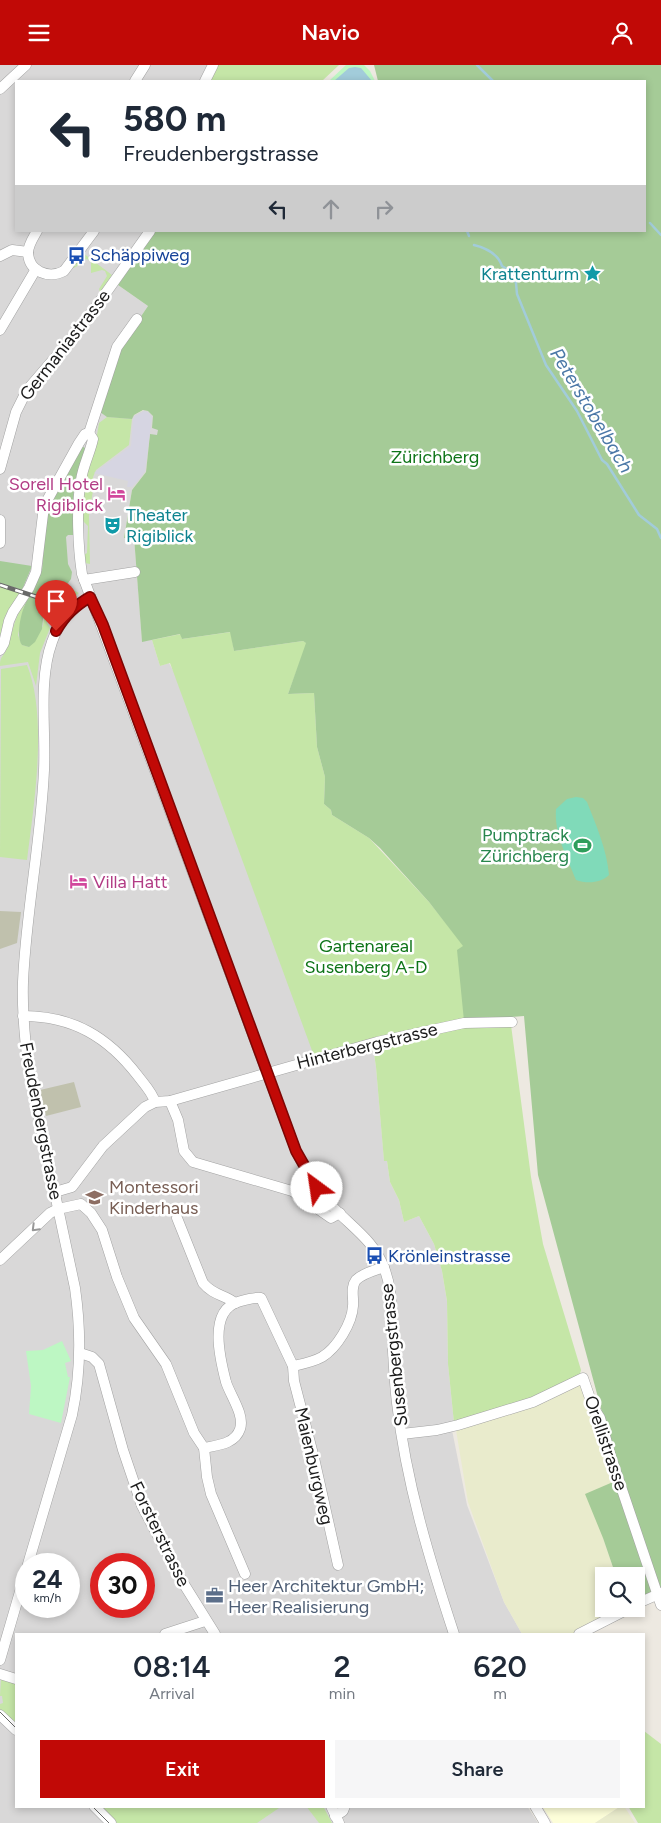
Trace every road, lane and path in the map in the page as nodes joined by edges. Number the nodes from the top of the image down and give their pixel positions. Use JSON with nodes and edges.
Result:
{"nodes":[{"id":1,"x":26,"y":65,"type":"edge"},
{"id":2,"x":145,"y":65,"type":"edge"},
{"id":3,"x":213,"y":65,"type":"edge"},
{"id":4,"x":136,"y":80,"type":"edge"},
{"id":5,"x":206,"y":80,"type":"edge"},
{"id":6,"x":0,"y":89,"type":"edge"},
{"id":7,"x":36,"y":232,"type":"edge"},
{"id":8,"x":93,"y":232,"type":"edge"},
{"id":9,"x":149,"y":232,"type":"edge"},
{"id":10,"x":28,"y":252,"type":"junction"},
{"id":11,"x":0,"y":256,"type":"edge"},
{"id":12,"x":36,"y":269,"type":"junction"},
{"id":13,"x":137,"y":319,"type":"dead end"},
{"id":14,"x":0,"y":330,"type":"edge"},
{"id":15,"x":89,"y":433,"type":"junction"},
{"id":16,"x":0,"y":469,"type":"edge"},
{"id":17,"x":0,"y":520,"type":"edge"},
{"id":18,"x":0,"y":543,"type":"edge"},
{"id":19,"x":135,"y":573,"type":"dead end"},
{"id":20,"x":84,"y":580,"type":"junction"},
{"id":21,"x":90,"y":597,"type":"junction"},
{"id":22,"x":0,"y":651,"type":"edge"},
{"id":23,"x":24,"y":1016,"type":"junction"},
{"id":24,"x":512,"y":1022,"type":"dead end"},
{"id":25,"x":267,"y":1072,"type":"junction"},
{"id":26,"x":170,"y":1101,"type":"junction"},
{"id":27,"x":155,"y":1102,"type":"junction"},
{"id":28,"x":55,"y":1191,"type":"junction"},
{"id":29,"x":58,"y":1209,"type":"junction"},
{"id":30,"x":340,"y":1213,"type":"junction"},
{"id":31,"x":177,"y":1217,"type":"dead end"},
{"id":32,"x":0,"y":1260,"type":"edge"},
{"id":33,"x":384,"y":1267,"type":"junction"},
{"id":34,"x":234,"y":1303,"type":"junction"},
{"id":35,"x":80,"y":1353,"type":"junction"},
{"id":36,"x":293,"y":1366,"type":"junction"},
{"id":37,"x":402,"y":1434,"type":"junction"},
{"id":38,"x":204,"y":1448,"type":"junction"},
{"id":39,"x":31,"y":1553,"type":"edge"},
{"id":40,"x":338,"y":1565,"type":"dead end"},
{"id":41,"x":245,"y":1574,"type":"dead end"},
{"id":42,"x":659,"y":1593,"type":"edge"},
{"id":43,"x":645,"y":1600,"type":"edge"},
{"id":44,"x":661,"y":1605,"type":"edge"},
{"id":45,"x":15,"y":1609,"type":"edge"},
{"id":46,"x":612,"y":1617,"type":"edge"},
{"id":47,"x":205,"y":1621,"type":"junction"},
{"id":48,"x":167,"y":1633,"type":"edge"},
{"id":49,"x":213,"y":1633,"type":"edge"},
{"id":50,"x":454,"y":1633,"type":"edge"},
{"id":51,"x":581,"y":1633,"type":"edge"},
{"id":52,"x":0,"y":1660,"type":"edge"},
{"id":53,"x":0,"y":1674,"type":"edge"},
{"id":54,"x":15,"y":1679,"type":"edge"},
{"id":55,"x":0,"y":1715,"type":"edge"},
{"id":56,"x":15,"y":1729,"type":"edge"},
{"id":57,"x":95,"y":1808,"type":"edge"},
{"id":58,"x":536,"y":1808,"type":"edge"},
{"id":59,"x":104,"y":1821,"type":"edge"},
{"id":60,"x":545,"y":1823,"type":"edge"}],
"edges":[{"from":1,"to":6,"type":"street"},
{"from":2,"to":4,"type":"street"},
{"from":3,"to":5,"type":"street"},
{"from":7,"to":10,"type":"street"},
{"from":8,"to":12,"type":"street"},
{"from":9,"to":16,"type":"street","name":"Germaniastrasse"},
{"from":10,"to":11,"type":"street"},
{"from":10,"to":12,"type":"street"},
{"from":12,"to":14,"type":"street"},
{"from":13,"to":15,"type":"street"},
{"from":15,"to":20,"type":"street"},
{"from":15,"to":22,"type":"street"},
{"from":17,"to":18,"type":"street"},
{"from":19,"to":20,"type":"street"},
{"from":20,"to":21,"type":"street"},
{"from":21,"to":23,"type":"street","name":"Freudenbergstrasse"},
{"from":21,"to":25,"type":"street","name":"Susenbergstrasse"},
{"from":23,"to":27,"type":"street"},
{"from":23,"to":28,"type":"street","name":"Freudenbergstrasse"},
{"from":24,"to":25,"type":"street","name":"Hinterbergstrasse"},
{"from":25,"to":26,"type":"street","name":"Hinterbergstrasse"},
{"from":25,"to":30,"type":"street","name":"Susenbergstrasse"},
{"from":26,"to":27,"type":"street","name":"Hinterbergstrasse"},
{"from":26,"to":30,"type":"street"},
{"from":27,"to":28,"type":"street"},
{"from":28,"to":29,"type":"street","name":"Freudenbergstrasse"},
{"from":29,"to":32,"type":"street","one_way":true},
{"from":29,"to":35,"type":"street","name":"Freudenbergstrasse"},
{"from":29,"to":38,"type":"street"},
{"from":30,"to":33,"type":"street","name":"Susenbergstrasse"},
{"from":31,"to":34,"type":"street"},
{"from":33,"to":36,"type":"street"},
{"from":33,"to":37,"type":"street","name":"Susenbergstrasse"},
{"from":34,"to":36,"type":"street"},
{"from":34,"to":38,"type":"street"},
{"from":35,"to":39,"type":"street","name":"Freudenbergstrasse"},
{"from":35,"to":47,"type":"street","name":"Forsterstrasse"},
{"from":36,"to":40,"type":"street","name":"Maienburgweg"},
{"from":37,"to":42,"type":"street","name":"Orellistrasse"},
{"from":37,"to":50,"type":"street","name":"Susenbergstrasse"},
{"from":38,"to":41,"type":"street"},
{"from":42,"to":43,"type":"street"},
{"from":42,"to":44,"type":"street","name":"Orellistrasse"},
{"from":45,"to":52,"type":"street"},
{"from":46,"to":51,"type":"street"},
{"from":47,"to":48,"type":"street"},
{"from":47,"to":49,"type":"street","name":"Forsterstrasse"},
{"from":53,"to":54,"type":"street"},
{"from":55,"to":56,"type":"street"},
{"from":57,"to":59,"type":"street"},
{"from":58,"to":60,"type":"street"}]}
